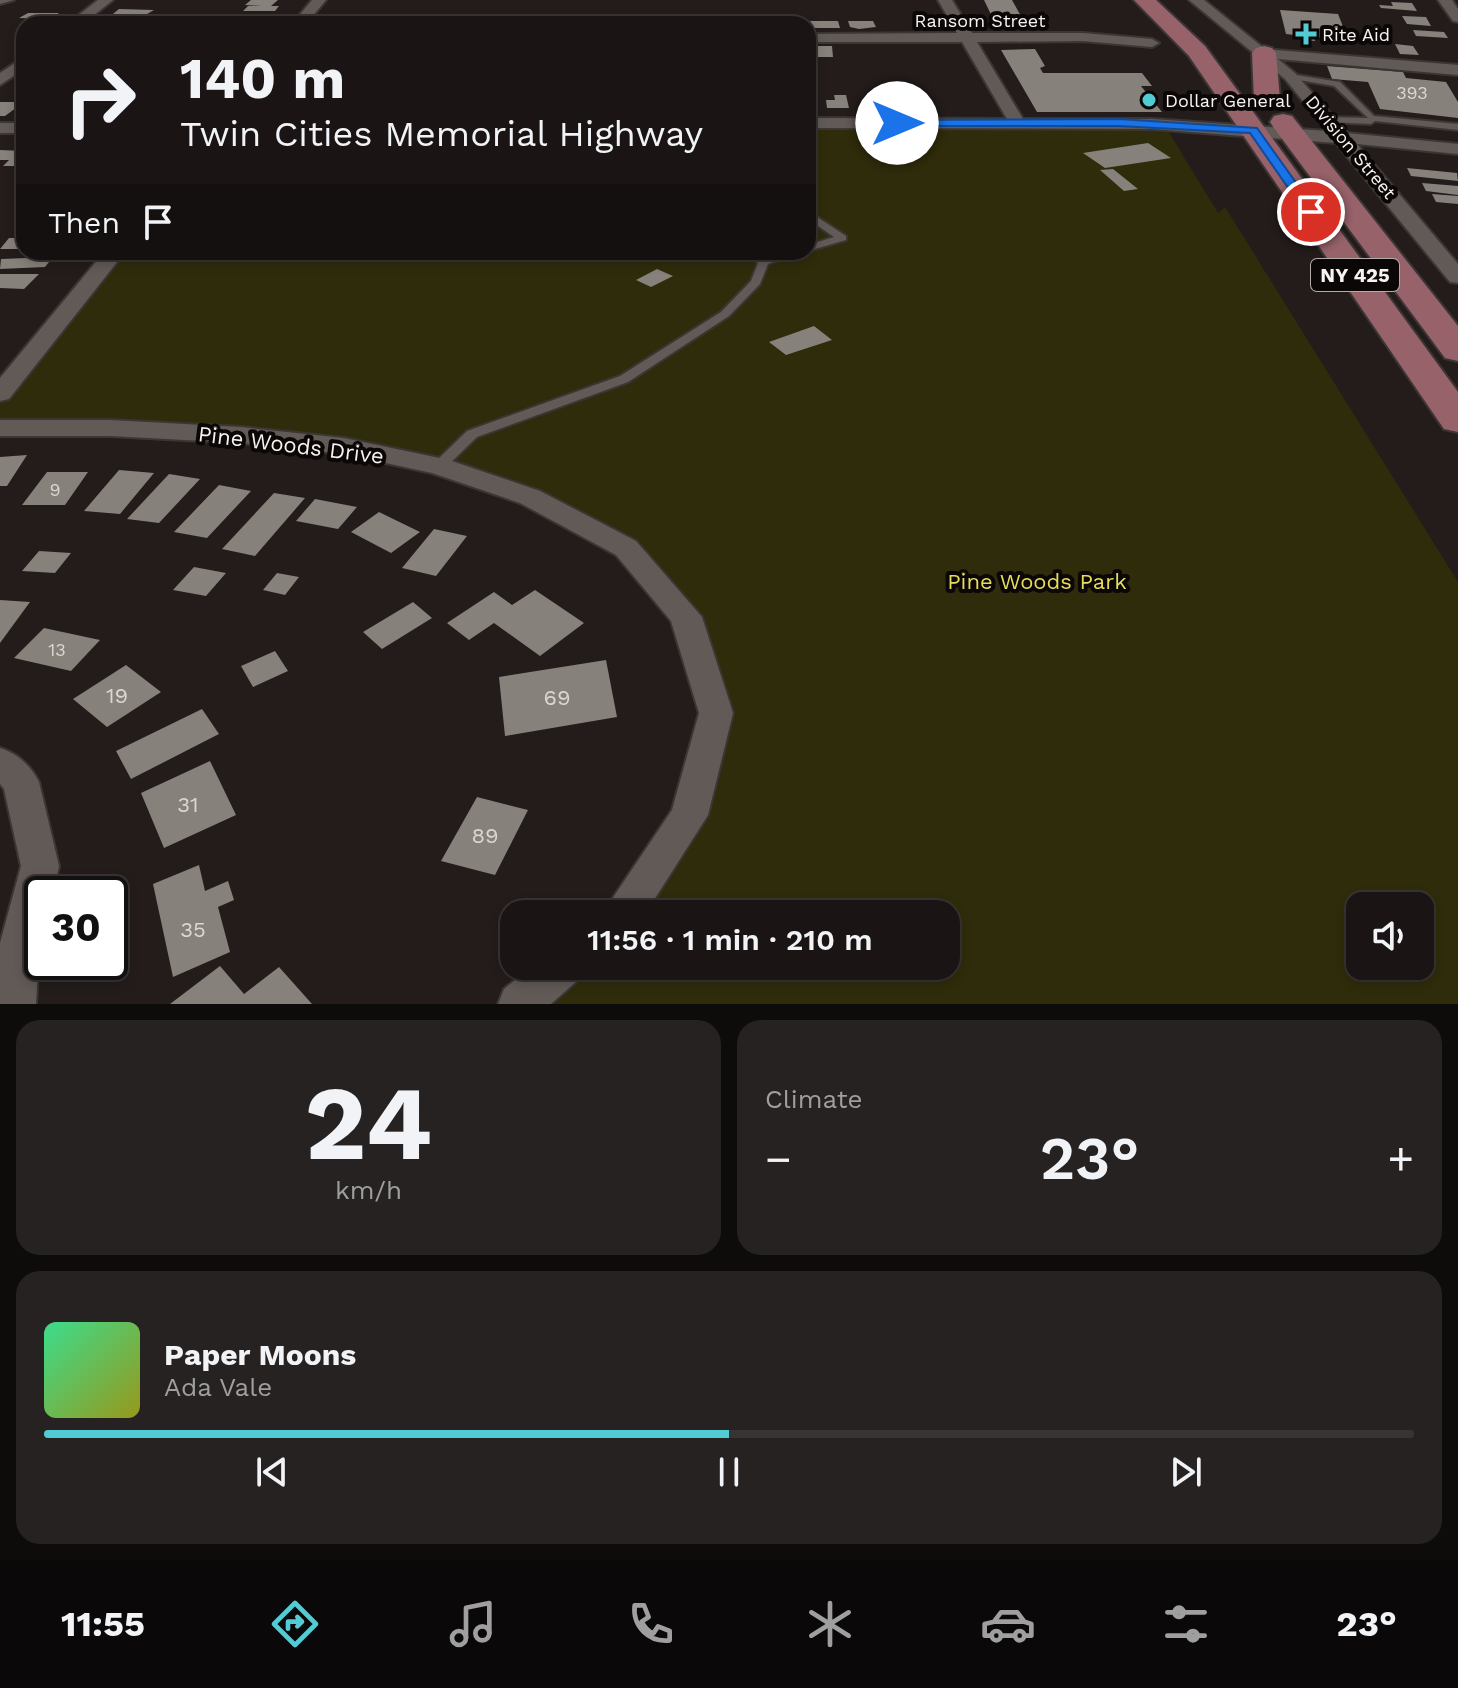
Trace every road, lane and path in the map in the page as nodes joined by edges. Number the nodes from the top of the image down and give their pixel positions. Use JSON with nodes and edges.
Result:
{"nodes":[{"id":1,"x":11,"y":0,"type":"edge"},
{"id":2,"x":106,"y":0,"type":"edge"},
{"id":3,"x":319,"y":0,"type":"edge"},
{"id":4,"x":945,"y":0,"type":"edge"},
{"id":5,"x":1144,"y":0,"type":"edge"},
{"id":6,"x":1171,"y":0,"type":"edge"},
{"id":7,"x":1196,"y":0,"type":"edge"},
{"id":8,"x":1445,"y":0,"type":"edge"},
{"id":9,"x":0,"y":2,"type":"edge"},
{"id":10,"x":85,"y":16,"type":"edge"},
{"id":11,"x":306,"y":16,"type":"edge"},
{"id":12,"x":1458,"y":18,"type":"edge"},
{"id":13,"x":816,"y":38,"type":"edge"},
{"id":14,"x":968,"y":38,"type":"junction"},
{"id":15,"x":1152,"y":43,"type":"dead end"},
{"id":16,"x":1264,"y":53,"type":"junction"},
{"id":17,"x":1458,"y":70,"type":"edge"},
{"id":18,"x":1290,"y":76,"type":"junction"},
{"id":19,"x":1267,"y":99,"type":"junction"},
{"id":20,"x":1372,"y":118,"type":"junction"},
{"id":21,"x":1329,"y":120,"type":"junction"},
{"id":22,"x":1017,"y":122,"type":"junction"},
{"id":23,"x":816,"y":123,"type":"edge"},
{"id":24,"x":1458,"y":127,"type":"edge"},
{"id":25,"x":1253,"y":130,"type":"junction"},
{"id":26,"x":1291,"y":133,"type":"junction"},
{"id":27,"x":1343,"y":138,"type":"junction"},
{"id":28,"x":1458,"y":149,"type":"edge"},
{"id":29,"x":816,"y":220,"type":"edge"},
{"id":30,"x":1430,"y":240,"type":"junction"},
{"id":31,"x":1458,"y":244,"type":"edge"},
{"id":32,"x":816,"y":246,"type":"edge"},
{"id":33,"x":109,"y":260,"type":"edge"},
{"id":34,"x":761,"y":260,"type":"edge"},
{"id":35,"x":769,"y":260,"type":"edge"},
{"id":36,"x":763,"y":262,"type":"junction"},
{"id":37,"x":1458,"y":277,"type":"edge"},
{"id":38,"x":1458,"y":350,"type":"edge"},
{"id":39,"x":0,"y":394,"type":"edge"},
{"id":40,"x":1458,"y":420,"type":"edge"},
{"id":41,"x":0,"y":428,"type":"edge"},
{"id":42,"x":439,"y":466,"type":"junction"},
{"id":43,"x":0,"y":762,"type":"edge"},
{"id":44,"x":631,"y":900,"type":"edge"},
{"id":45,"x":547,"y":980,"type":"edge"},
{"id":46,"x":15,"y":1004,"type":"edge"},
{"id":47,"x":519,"y":1004,"type":"edge"}],
"edges":[{"from":1,"to":9,"type":"lane"},
{"from":2,"to":10,"type":"street"},
{"from":3,"to":11,"type":"street"},
{"from":4,"to":14,"type":"street"},
{"from":5,"to":25,"type":"main road","number":"NY 425"},
{"from":6,"to":19,"type":"main road","number":"NY 425"},
{"from":7,"to":16,"type":"street","name":"Division Street"},
{"from":8,"to":12,"type":"street"},
{"from":13,"to":14,"type":"street","name":"Ransom Street"},
{"from":14,"to":15,"type":"street","name":"Ransom Street"},
{"from":14,"to":22,"type":"street"},
{"from":16,"to":17,"type":"street"},
{"from":16,"to":18,"type":"street","name":"Division Street"},
{"from":16,"to":19,"type":"main road"},
{"from":18,"to":20,"type":"lane"},
{"from":18,"to":21,"type":"street","name":"Division Street"},
{"from":19,"to":26,"type":"main road","number":"NY 425"},
{"from":20,"to":21,"type":"lane"},
{"from":20,"to":24,"type":"lane"},
{"from":21,"to":27,"type":"street","name":"Division Street"},
{"from":22,"to":23,"type":"street"},
{"from":22,"to":25,"type":"street"},
{"from":25,"to":26,"type":"street"},
{"from":25,"to":40,"type":"main road","number":"NY 425"},
{"from":26,"to":27,"type":"street"},
{"from":26,"to":38,"type":"main road","number":"NY 425"},
{"from":27,"to":28,"type":"street"},
{"from":27,"to":30,"type":"street","name":"Division Street"},
{"from":29,"to":32,"type":"lane"},
{"from":30,"to":31,"type":"street"},
{"from":30,"to":37,"type":"street","name":"Division Street"},
{"from":33,"to":39,"type":"street"},
{"from":34,"to":36,"type":"lane"},
{"from":35,"to":36,"type":"lane"},
{"from":36,"to":42,"type":"lane"},
{"from":41,"to":42,"type":"street","name":"Pine Woods Drive"},
{"from":42,"to":44,"type":"street","name":"Pine Woods Drive"},
{"from":43,"to":46,"type":"street"},
{"from":45,"to":47,"type":"street"}]}
